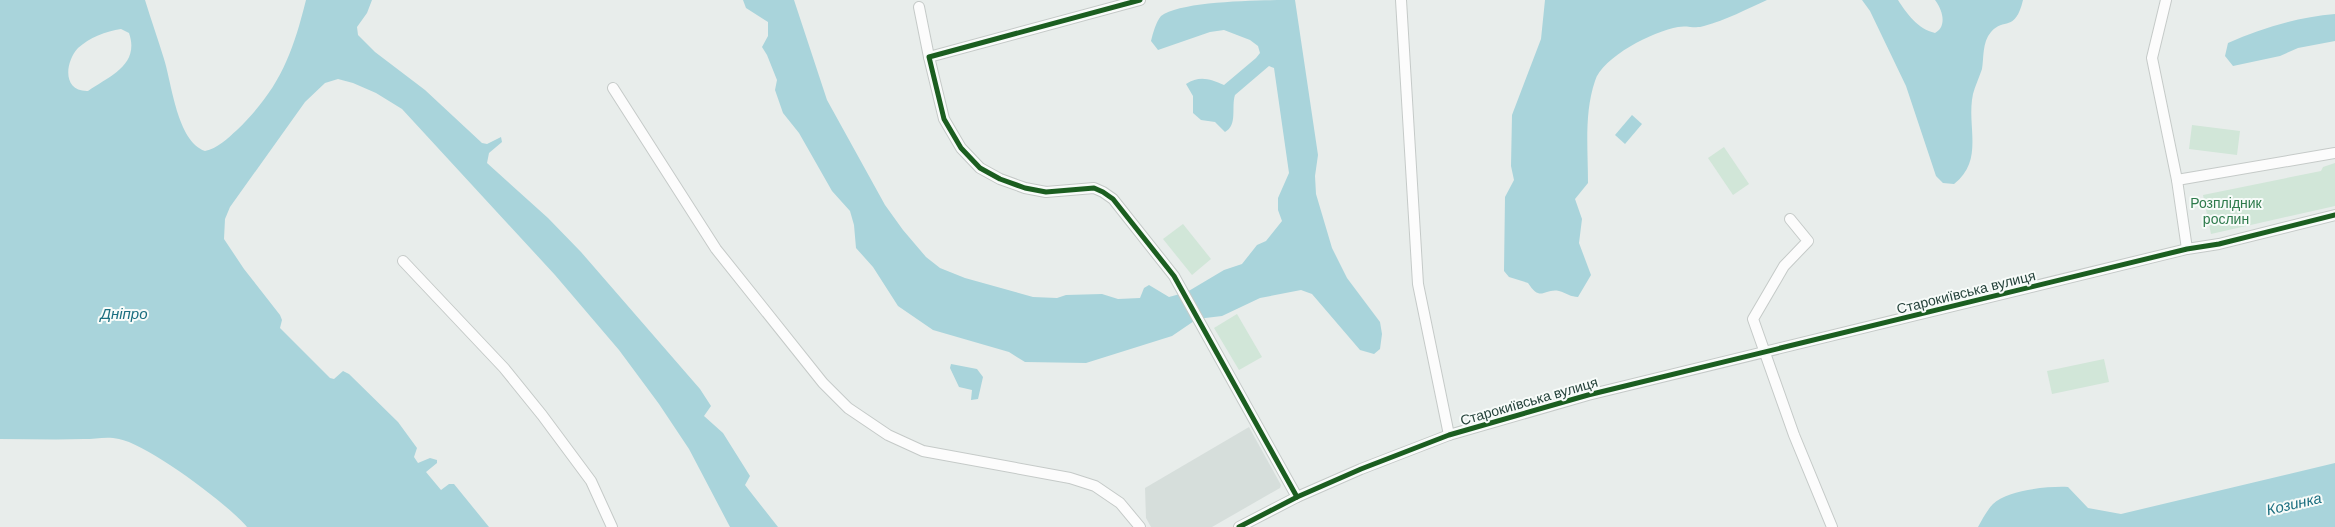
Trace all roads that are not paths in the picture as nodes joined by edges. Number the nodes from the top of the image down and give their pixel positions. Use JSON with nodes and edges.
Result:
{"nodes":[{"id":1,"x":1140,"y":0,"type":"edge"},
{"id":2,"x":1401,"y":0,"type":"edge"},
{"id":3,"x":2166,"y":0,"type":"edge"},
{"id":4,"x":919,"y":7,"type":"dead end"},
{"id":5,"x":929,"y":57,"type":"junction"},
{"id":6,"x":613,"y":88,"type":"dead end"},
{"id":7,"x":2335,"y":153,"type":"edge"},
{"id":8,"x":2177,"y":180,"type":"junction"},
{"id":9,"x":2335,"y":215,"type":"edge"},
{"id":10,"x":1790,"y":219,"type":"dead end"},
{"id":11,"x":2187,"y":249,"type":"junction"},
{"id":12,"x":403,"y":261,"type":"dead end"},
{"id":13,"x":1764,"y":354,"type":"junction"},
{"id":14,"x":1449,"y":435,"type":"junction"},
{"id":15,"x":1297,"y":497,"type":"junction"},
{"id":16,"x":612,"y":527,"type":"edge"},
{"id":17,"x":1140,"y":527,"type":"edge"},
{"id":18,"x":1239,"y":527,"type":"edge"},
{"id":19,"x":1832,"y":527,"type":"edge"}],
"edges":[{"from":1,"to":5,"type":"street"},
{"from":2,"to":14,"type":"street","name":"Старокиївська вулиця"},
{"from":3,"to":8,"type":"street"},
{"from":4,"to":5,"type":"street"},
{"from":5,"to":15,"type":"street"},
{"from":6,"to":17,"type":"street"},
{"from":7,"to":8,"type":"street"},
{"from":8,"to":11,"type":"street"},
{"from":9,"to":11,"type":"street","name":"Старокиївська вулиця"},
{"from":10,"to":13,"type":"street"},
{"from":11,"to":13,"type":"street","name":"Старокиївська вулиця"},
{"from":12,"to":16,"type":"street"},
{"from":13,"to":14,"type":"street","name":"Старокиївська вулиця"},
{"from":13,"to":19,"type":"street"},
{"from":14,"to":15,"type":"street","name":"Старокиївська вулиця"},
{"from":15,"to":18,"type":"street","name":"Старокиївська вулиця"}]}
